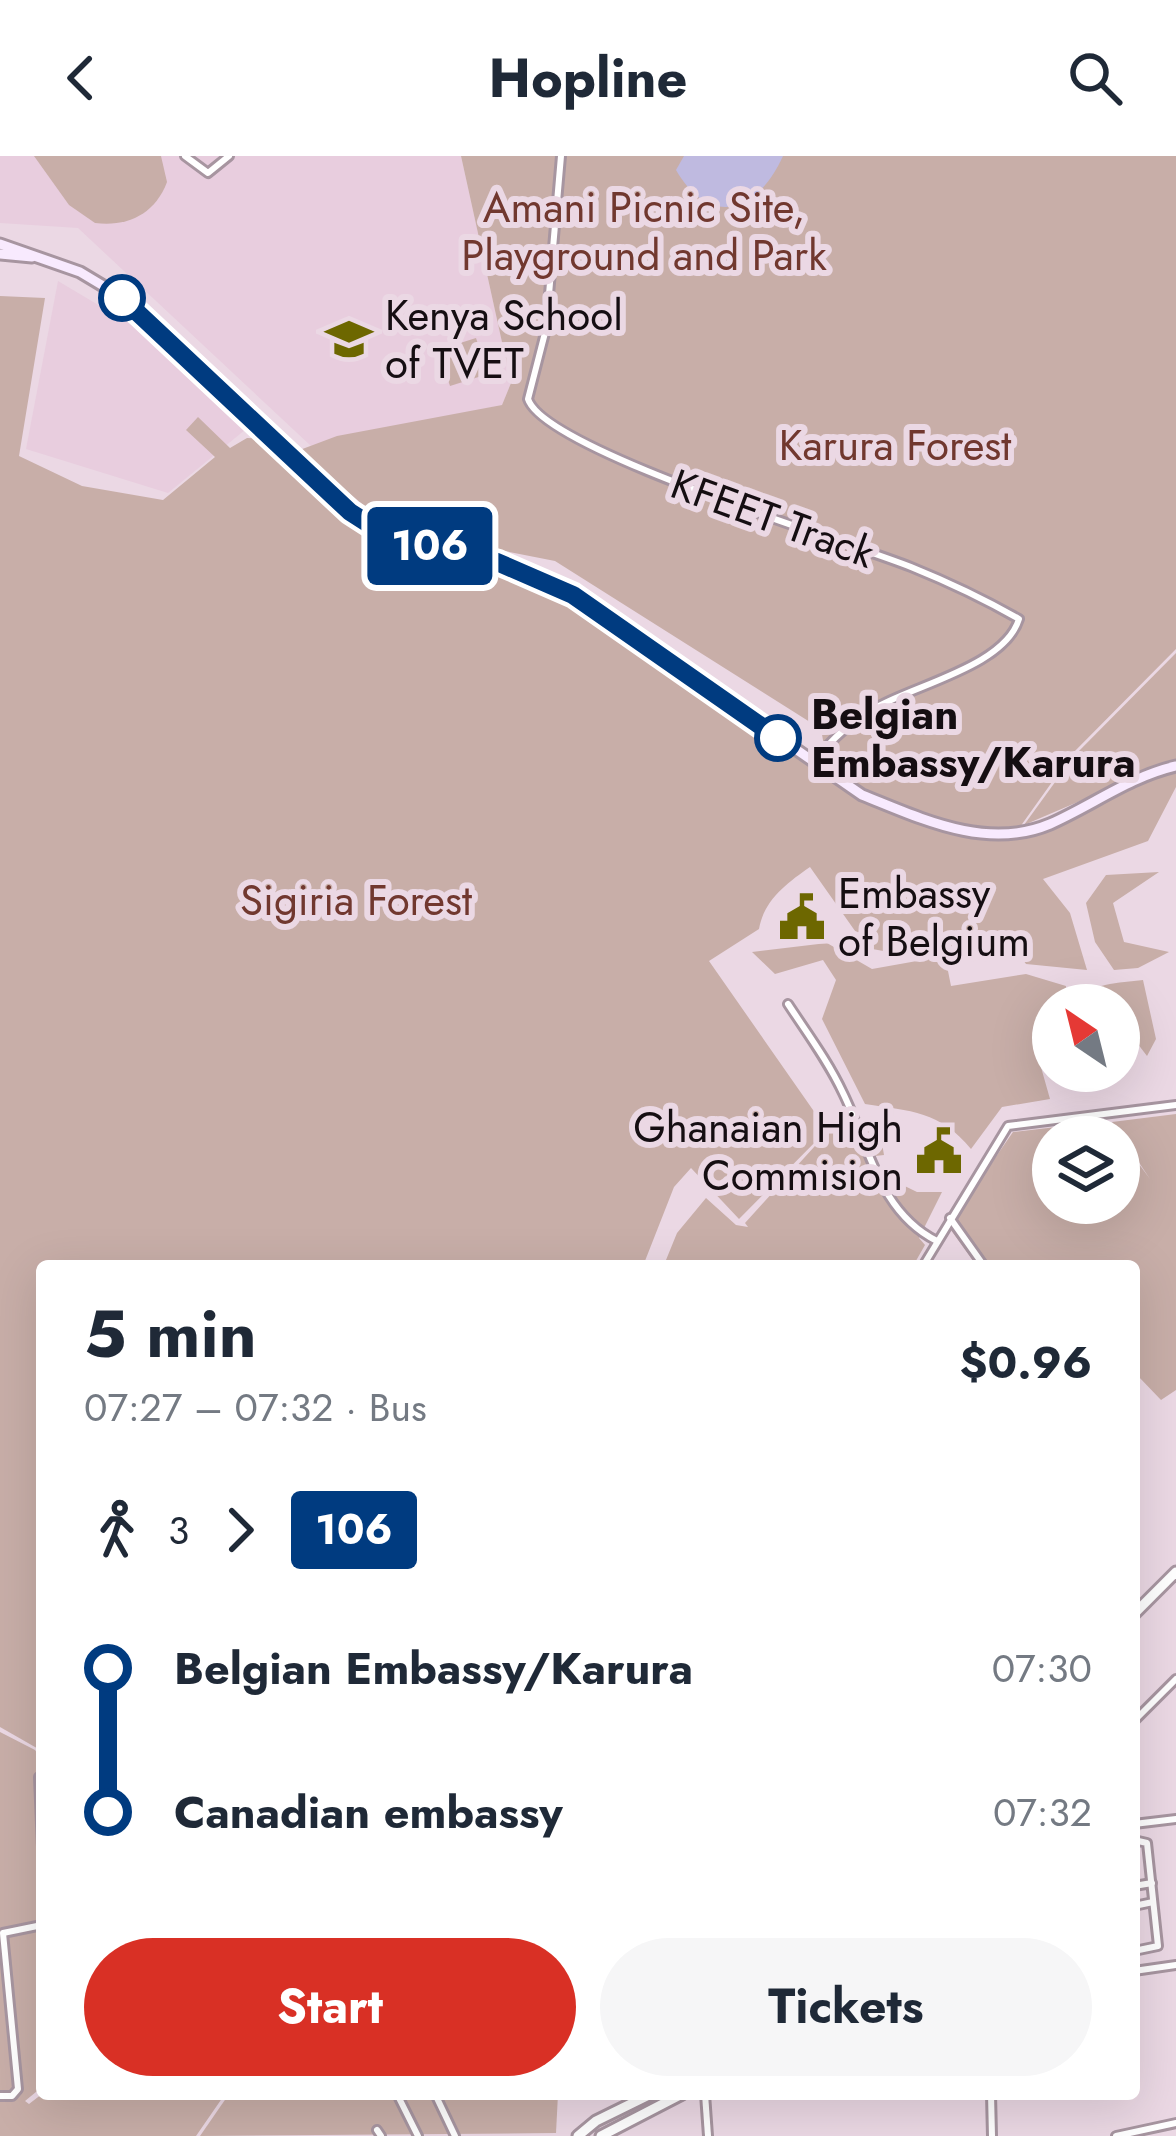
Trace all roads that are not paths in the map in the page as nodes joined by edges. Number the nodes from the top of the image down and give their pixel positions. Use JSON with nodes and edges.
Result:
{"nodes":[{"id":1,"x":229,"y":156,"type":"edge"},
{"id":2,"x":561,"y":156,"type":"edge"},
{"id":3,"x":188,"y":160,"type":"edge"},
{"id":4,"x":0,"y":244,"type":"edge"},
{"id":5,"x":0,"y":254,"type":"edge"},
{"id":6,"x":43,"y":259,"type":"junction"},
{"id":7,"x":814,"y":761,"type":"junction"},
{"id":8,"x":1176,"y":766,"type":"edge"},
{"id":9,"x":788,"y":1004,"type":"dead end"},
{"id":10,"x":1176,"y":1105,"type":"edge"},
{"id":11,"x":950,"y":1218,"type":"junction"},
{"id":12,"x":937,"y":1241,"type":"junction"},
{"id":13,"x":926,"y":1260,"type":"edge"},
{"id":14,"x":980,"y":1260,"type":"edge"},
{"id":15,"x":1176,"y":1572,"type":"edge"},
{"id":16,"x":1140,"y":1608,"type":"edge"},
{"id":17,"x":1176,"y":1679,"type":"edge"},
{"id":18,"x":1140,"y":1714,"type":"edge"},
{"id":19,"x":1176,"y":1819,"type":"edge"},
{"id":20,"x":1140,"y":1823,"type":"edge"},
{"id":21,"x":1140,"y":1841,"type":"edge"},
{"id":22,"x":1151,"y":1883,"type":"junction"},
{"id":23,"x":1140,"y":1885,"type":"edge"},
{"id":24,"x":1153,"y":1902,"type":"junction"},
{"id":25,"x":1140,"y":1905,"type":"edge"},
{"id":26,"x":36,"y":1926,"type":"edge"},
{"id":27,"x":1140,"y":1950,"type":"edge"},
{"id":28,"x":1176,"y":1965,"type":"edge"},
{"id":29,"x":1140,"y":1970,"type":"edge"},
{"id":30,"x":0,"y":2096,"type":"edge"},
{"id":31,"x":401,"y":2100,"type":"edge"},
{"id":32,"x":438,"y":2100,"type":"edge"},
{"id":33,"x":639,"y":2100,"type":"edge"},
{"id":34,"x":670,"y":2100,"type":"edge"},
{"id":35,"x":705,"y":2100,"type":"edge"},
{"id":36,"x":991,"y":2100,"type":"edge"},
{"id":37,"x":1176,"y":2123,"type":"edge"},
{"id":38,"x":418,"y":2136,"type":"edge"},
{"id":39,"x":455,"y":2136,"type":"edge"},
{"id":40,"x":578,"y":2136,"type":"edge"},
{"id":41,"x":601,"y":2136,"type":"edge"},
{"id":42,"x":708,"y":2136,"type":"edge"},
{"id":43,"x":992,"y":2136,"type":"edge"},
{"id":44,"x":1116,"y":2136,"type":"edge"}],
"edges":[{"from":1,"to":3,"type":"street"},
{"from":2,"to":7,"type":"street","name":"KFEET Track"},
{"from":4,"to":6,"type":"main road"},
{"from":5,"to":6,"type":"main road"},
{"from":6,"to":7,"type":"main road"},
{"from":7,"to":8,"type":"main road"},
{"from":9,"to":12,"type":"street"},
{"from":10,"to":11,"type":"street"},
{"from":11,"to":12,"type":"street"},
{"from":11,"to":14,"type":"street"},
{"from":12,"to":13,"type":"street"},
{"from":15,"to":16,"type":"street"},
{"from":17,"to":18,"type":"street"},
{"from":19,"to":20,"type":"street"},
{"from":21,"to":22,"type":"street"},
{"from":22,"to":23,"type":"street"},
{"from":22,"to":24,"type":"street"},
{"from":24,"to":25,"type":"street"},
{"from":24,"to":27,"type":"street"},
{"from":26,"to":30,"type":"street"},
{"from":28,"to":29,"type":"street"},
{"from":31,"to":38,"type":"street"},
{"from":32,"to":39,"type":"street"},
{"from":33,"to":40,"type":"street"},
{"from":34,"to":41,"type":"street"},
{"from":35,"to":42,"type":"street"},
{"from":36,"to":43,"type":"street"},
{"from":37,"to":44,"type":"street"}]}
